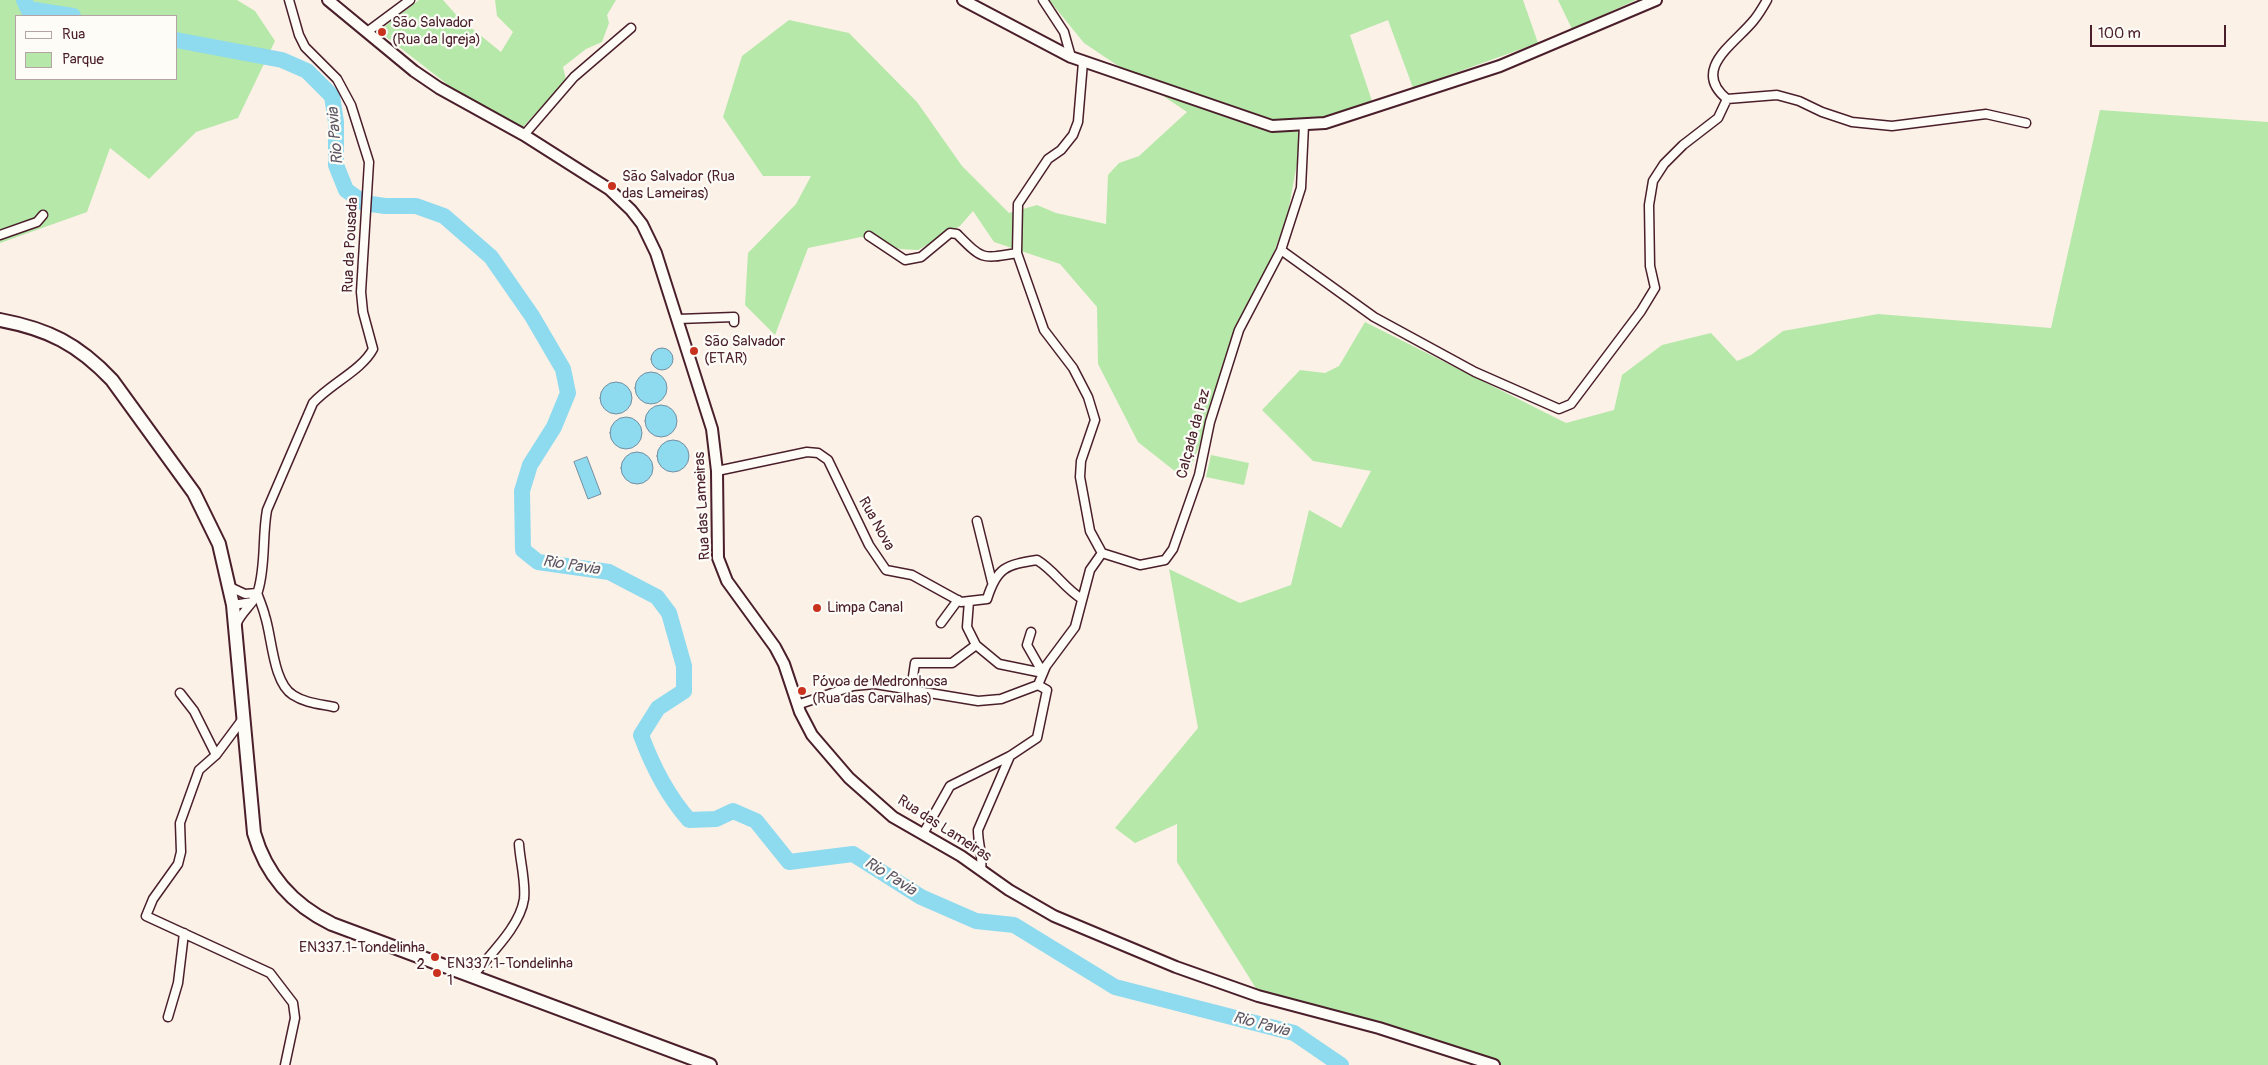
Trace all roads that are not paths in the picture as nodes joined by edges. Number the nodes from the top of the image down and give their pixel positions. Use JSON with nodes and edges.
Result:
{"nodes":[{"id":1,"x":289,"y":0,"type":"edge"},
{"id":2,"x":328,"y":0,"type":"edge"},
{"id":3,"x":410,"y":0,"type":"edge"},
{"id":4,"x":963,"y":0,"type":"edge"},
{"id":5,"x":1043,"y":0,"type":"edge"},
{"id":6,"x":1656,"y":0,"type":"edge"},
{"id":7,"x":1767,"y":0,"type":"edge"},
{"id":8,"x":631,"y":28,"type":"dead end"},
{"id":9,"x":367,"y":32,"type":"junction"},
{"id":10,"x":1070,"y":57,"type":"junction"},
{"id":11,"x":1083,"y":62,"type":"junction"},
{"id":12,"x":1727,"y":98,"type":"junction"},
{"id":13,"x":2026,"y":123,"type":"dead end"},
{"id":14,"x":1304,"y":125,"type":"junction"},
{"id":15,"x":524,"y":135,"type":"junction"},
{"id":16,"x":43,"y":215,"type":"dead end"},
{"id":17,"x":0,"y":235,"type":"edge"},
{"id":18,"x":869,"y":236,"type":"dead end"},
{"id":19,"x":1281,"y":250,"type":"junction"},
{"id":20,"x":1017,"y":253,"type":"junction"},
{"id":21,"x":0,"y":320,"type":"edge"},
{"id":22,"x":678,"y":320,"type":"junction"},
{"id":23,"x":734,"y":322,"type":"dead end"},
{"id":24,"x":717,"y":471,"type":"junction"},
{"id":25,"x":977,"y":521,"type":"dead end"},
{"id":26,"x":1102,"y":553,"type":"junction"},
{"id":27,"x":992,"y":582,"type":"junction"},
{"id":28,"x":230,"y":587,"type":"junction"},
{"id":29,"x":258,"y":594,"type":"junction"},
{"id":30,"x":1082,"y":599,"type":"junction"},
{"id":31,"x":958,"y":600,"type":"junction"},
{"id":32,"x":969,"y":601,"type":"junction"},
{"id":33,"x":252,"y":602,"type":"junction"},
{"id":34,"x":233,"y":605,"type":"junction"},
{"id":35,"x":941,"y":623,"type":"dead end"},
{"id":36,"x":235,"y":627,"type":"junction"},
{"id":37,"x":1031,"y":632,"type":"dead end"},
{"id":38,"x":976,"y":645,"type":"junction"},
{"id":39,"x":1043,"y":673,"type":"junction"},
{"id":40,"x":1038,"y":685,"type":"junction"},
{"id":41,"x":911,"y":690,"type":"junction"},
{"id":42,"x":180,"y":693,"type":"dead end"},
{"id":43,"x":797,"y":705,"type":"junction"},
{"id":44,"x":334,"y":707,"type":"dead end"},
{"id":45,"x":242,"y":720,"type":"junction"},
{"id":46,"x":216,"y":756,"type":"junction"},
{"id":47,"x":1010,"y":756,"type":"junction"},
{"id":48,"x":923,"y":834,"type":"junction"},
{"id":49,"x":519,"y":844,"type":"dead end"},
{"id":50,"x":981,"y":870,"type":"junction"},
{"id":51,"x":184,"y":934,"type":"junction"},
{"id":52,"x":472,"y":977,"type":"junction"},
{"id":53,"x":168,"y":1017,"type":"dead end"},
{"id":54,"x":285,"y":1065,"type":"edge"},
{"id":55,"x":710,"y":1065,"type":"edge"},
{"id":56,"x":1494,"y":1065,"type":"edge"}],
"edges":[{"from":1,"to":29,"type":"street","name":"Rua da Pousada"},
{"from":2,"to":9,"type":"street","name":"Rua das Lameiras"},
{"from":3,"to":9,"type":"street"},
{"from":4,"to":10,"type":"street"},
{"from":5,"to":10,"type":"street"},
{"from":6,"to":14,"type":"street"},
{"from":7,"to":12,"type":"street"},
{"from":8,"to":15,"type":"street"},
{"from":9,"to":15,"type":"street","name":"Rua das Lameiras"},
{"from":10,"to":11,"type":"street"},
{"from":11,"to":14,"type":"street"},
{"from":11,"to":20,"type":"street"},
{"from":12,"to":13,"type":"street"},
{"from":12,"to":19,"type":"street"},
{"from":14,"to":19,"type":"street","name":"Calçada da Paz"},
{"from":15,"to":22,"type":"street","name":"Rua das Lameiras"},
{"from":16,"to":17,"type":"street"},
{"from":18,"to":20,"type":"street"},
{"from":19,"to":26,"type":"street","name":"Calçada da Paz"},
{"from":20,"to":26,"type":"street"},
{"from":21,"to":28,"type":"main road"},
{"from":22,"to":23,"type":"street"},
{"from":22,"to":24,"type":"street","name":"Rua das Lameiras"},
{"from":24,"to":31,"type":"street","name":"Rua Nova"},
{"from":24,"to":43,"type":"street","name":"Rua das Lameiras"},
{"from":25,"to":27,"type":"street"},
{"from":26,"to":30,"type":"street"},
{"from":27,"to":30,"type":"street","name":"Rua Nova"},
{"from":27,"to":32,"type":"street","name":"Rua Nova"},
{"from":28,"to":29,"type":"street"},
{"from":28,"to":34,"type":"main road"},
{"from":29,"to":33,"type":"street"},
{"from":29,"to":44,"type":"street"},
{"from":30,"to":39,"type":"street"},
{"from":31,"to":32,"type":"street","name":"Rua Nova"},
{"from":31,"to":35,"type":"street"},
{"from":32,"to":38,"type":"street"},
{"from":33,"to":34,"type":"street"},
{"from":33,"to":36,"type":"street"},
{"from":34,"to":36,"type":"main road"},
{"from":36,"to":45,"type":"main road"},
{"from":37,"to":39,"type":"street"},
{"from":38,"to":39,"type":"street"},
{"from":38,"to":41,"type":"street"},
{"from":39,"to":40,"type":"street"},
{"from":40,"to":41,"type":"street"},
{"from":40,"to":47,"type":"street"},
{"from":41,"to":43,"type":"street"},
{"from":42,"to":46,"type":"street"},
{"from":43,"to":48,"type":"street","name":"Rua das Lameiras"},
{"from":45,"to":46,"type":"street"},
{"from":45,"to":52,"type":"main road"},
{"from":46,"to":51,"type":"street"},
{"from":47,"to":48,"type":"street"},
{"from":47,"to":50,"type":"street"},
{"from":48,"to":50,"type":"street","name":"Rua das Lameiras"},
{"from":49,"to":52,"type":"street"},
{"from":50,"to":56,"type":"street","name":"Rua das Lameiras"},
{"from":51,"to":53,"type":"street"},
{"from":51,"to":54,"type":"street"},
{"from":52,"to":55,"type":"main road"}]}
